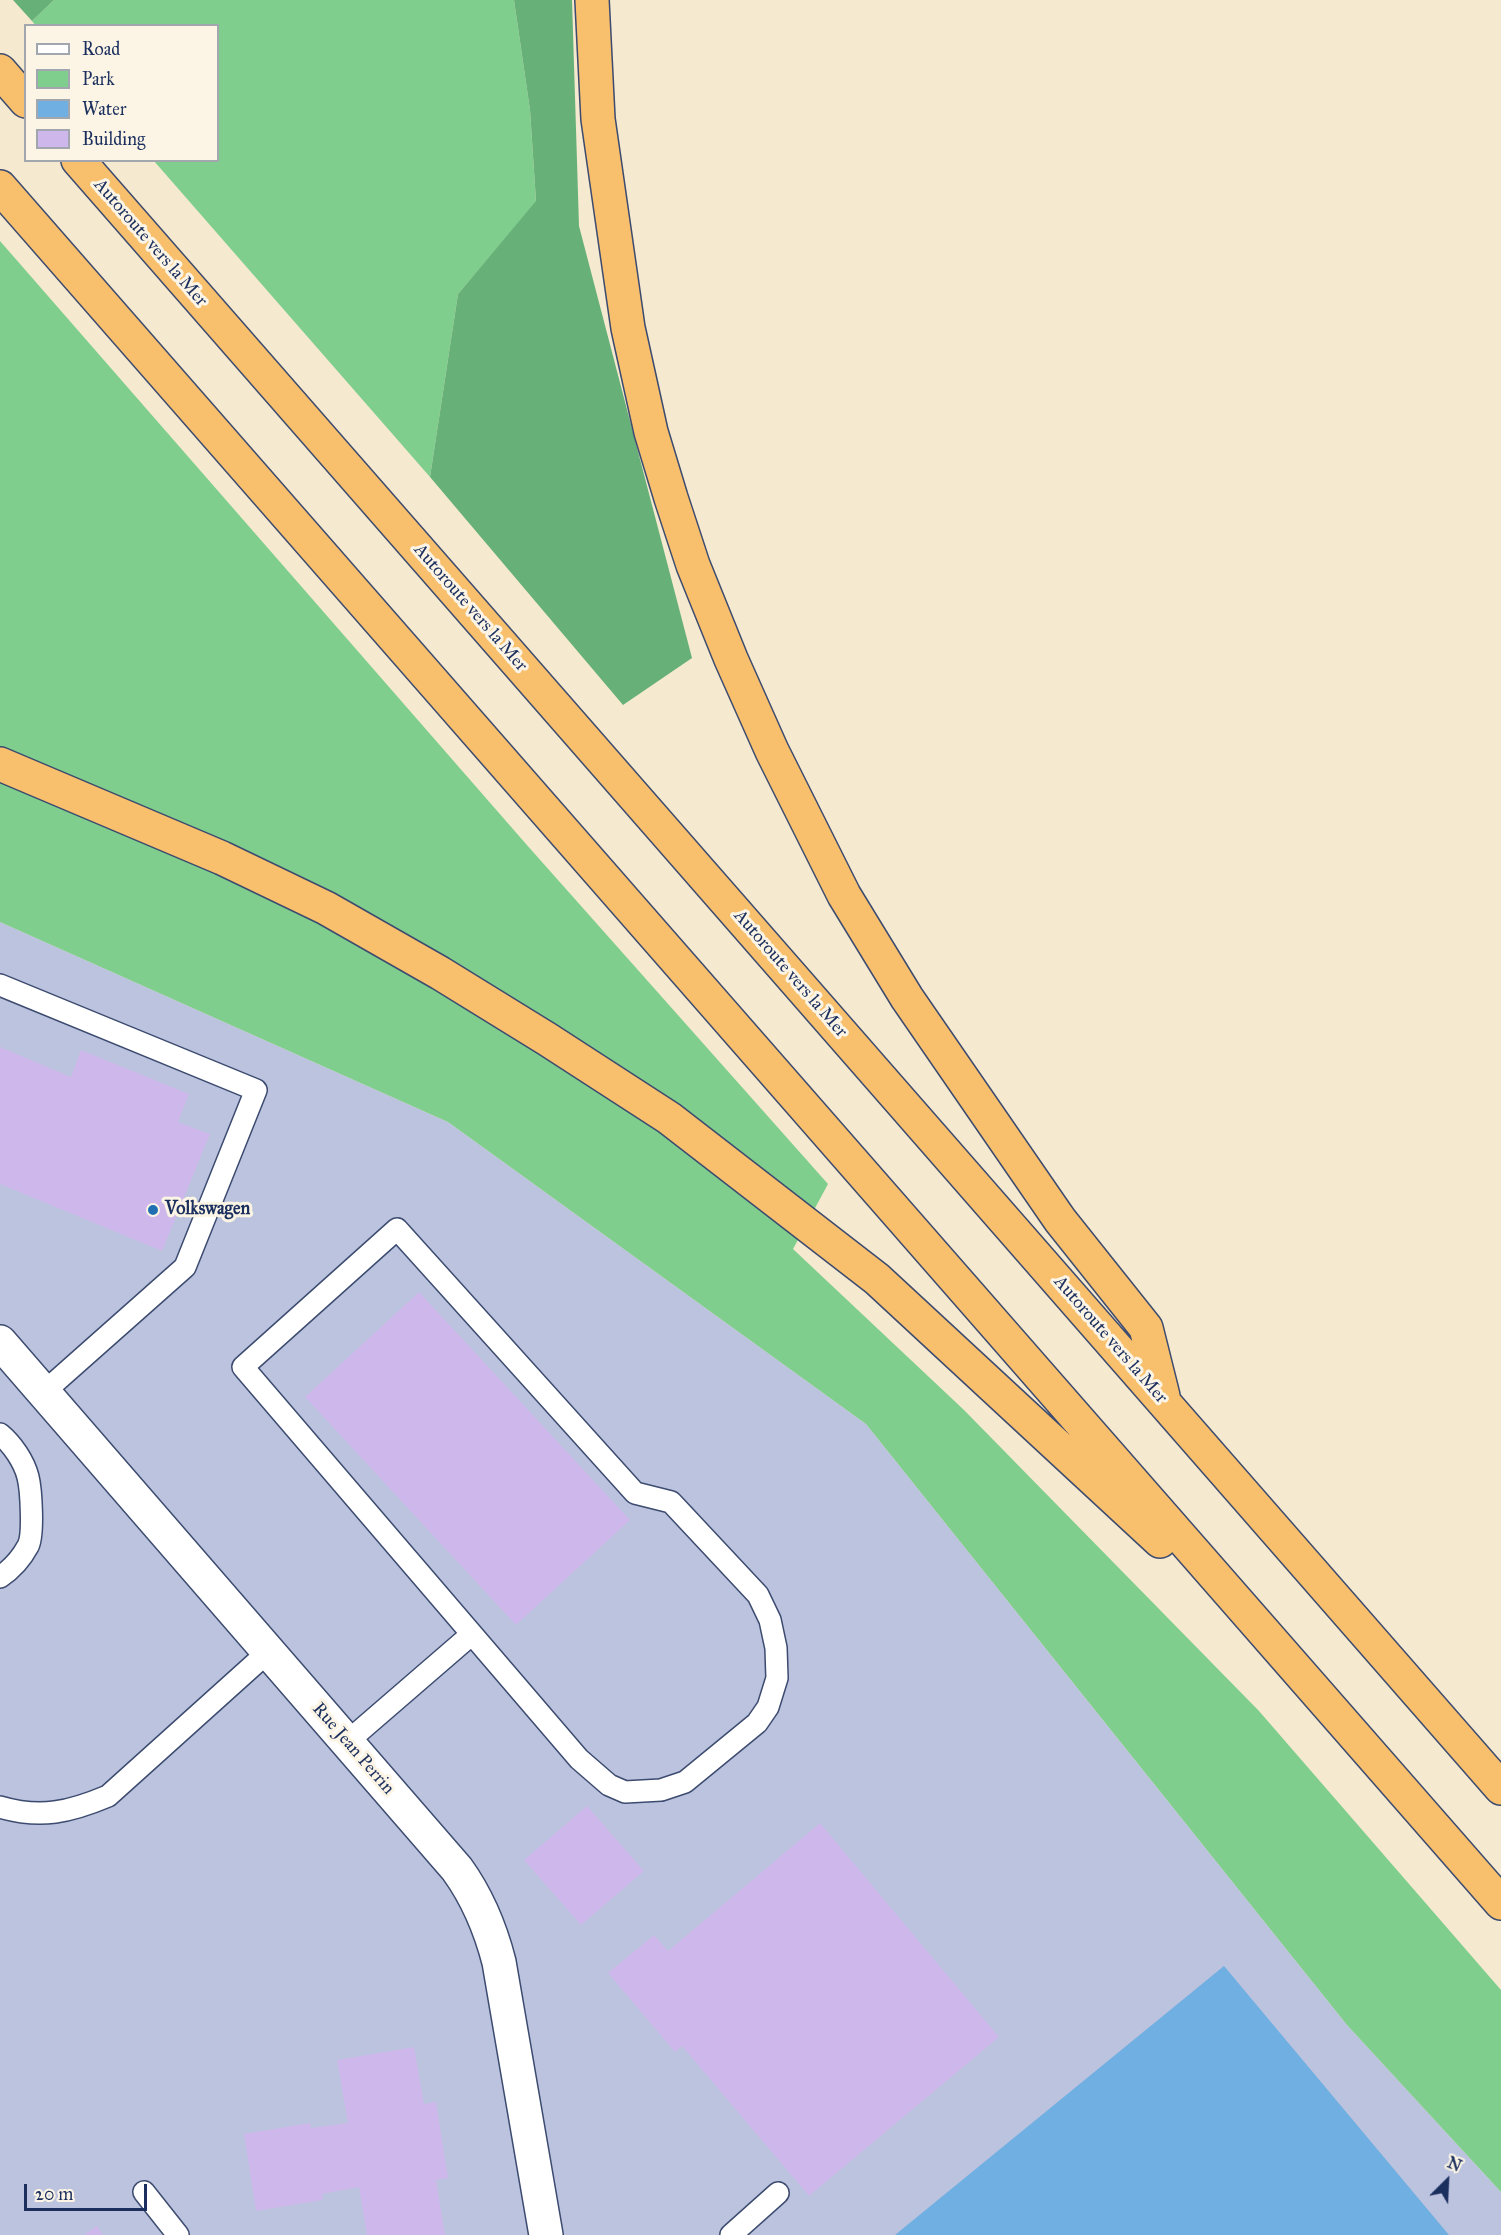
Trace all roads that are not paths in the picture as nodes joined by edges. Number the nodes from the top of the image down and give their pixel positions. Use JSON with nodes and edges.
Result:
{"nodes":[{"id":1,"x":592,"y":0,"type":"edge"},
{"id":2,"x":0,"y":71,"type":"edge"},
{"id":3,"x":24,"y":99,"type":"edge"},
{"id":4,"x":80,"y":162,"type":"edge"},
{"id":5,"x":0,"y":187,"type":"edge"},
{"id":6,"x":0,"y":764,"type":"edge"},
{"id":7,"x":0,"y":985,"type":"edge"},
{"id":8,"x":0,"y":1342,"type":"edge"},
{"id":9,"x":44,"y":1392,"type":"junction"},
{"id":10,"x":1164,"y":1401,"type":"junction"},
{"id":11,"x":0,"y":1434,"type":"edge"},
{"id":12,"x":0,"y":1577,"type":"edge"},
{"id":13,"x":472,"y":1634,"type":"junction"},
{"id":14,"x":268,"y":1652,"type":"junction"},
{"id":15,"x":1293,"y":1665,"type":"junction"},
{"id":16,"x":347,"y":1742,"type":"junction"},
{"id":17,"x":1501,"y":1788,"type":"edge"},
{"id":18,"x":0,"y":1807,"type":"edge"},
{"id":19,"x":1501,"y":1903,"type":"edge"},
{"id":20,"x":144,"y":2192,"type":"dead end"},
{"id":21,"x":778,"y":2193,"type":"dead end"},
{"id":22,"x":178,"y":2235,"type":"edge"},
{"id":23,"x":546,"y":2235,"type":"edge"},
{"id":24,"x":731,"y":2235,"type":"edge"}],
"edges":[{"from":1,"to":10,"type":"highway"},
{"from":2,"to":3,"type":"highway"},
{"from":4,"to":10,"type":"highway","name":"Autoroute vers la Mer"},
{"from":5,"to":15,"type":"highway"},
{"from":6,"to":15,"type":"highway"},
{"from":7,"to":9,"type":"lane"},
{"from":8,"to":9,"type":"street","name":"Rue Jean Perrin"},
{"from":9,"to":14,"type":"street","name":"Rue Jean Perrin"},
{"from":10,"to":17,"type":"highway","name":"Autoroute vers la Mer"},
{"from":11,"to":12,"type":"lane"},
{"from":13,"to":13,"type":"lane"},
{"from":13,"to":16,"type":"lane"},
{"from":14,"to":16,"type":"street","name":"Rue Jean Perrin"},
{"from":14,"to":18,"type":"lane"},
{"from":15,"to":19,"type":"highway"},
{"from":16,"to":23,"type":"street","name":"Rue Jean Perrin"},
{"from":20,"to":22,"type":"lane"},
{"from":21,"to":24,"type":"lane"}]}
